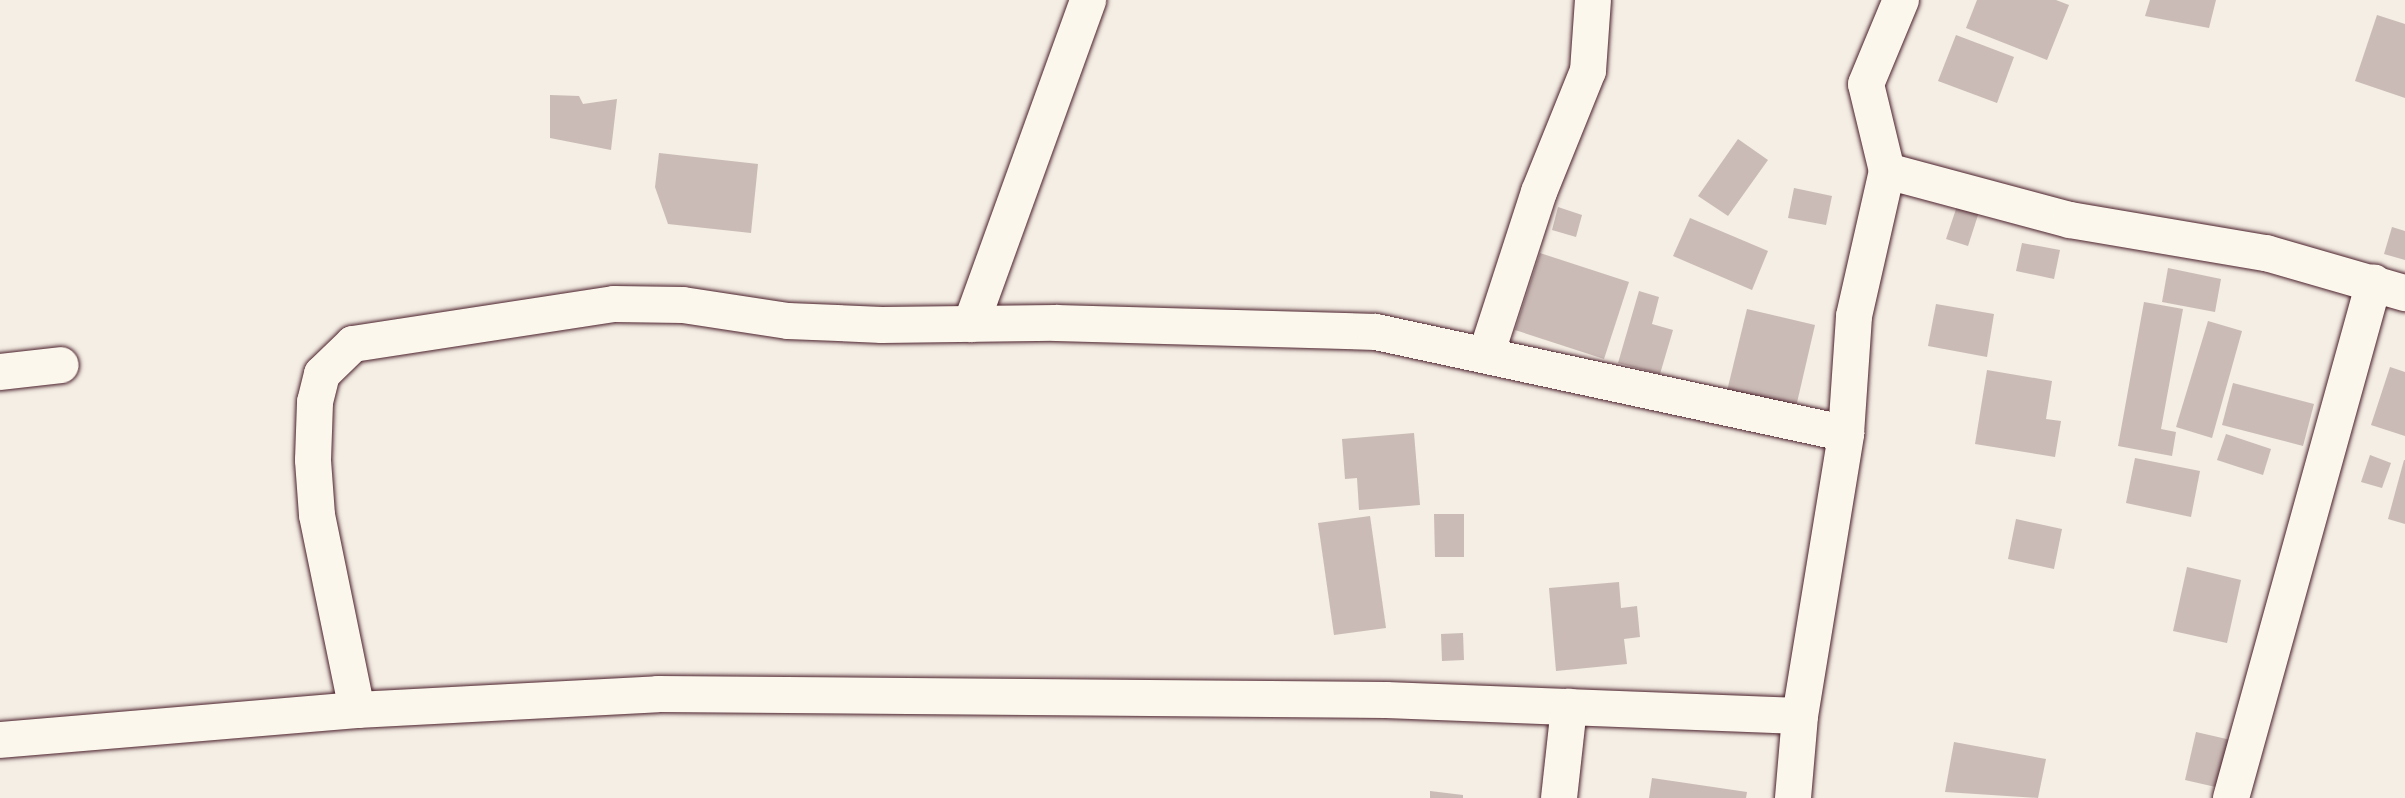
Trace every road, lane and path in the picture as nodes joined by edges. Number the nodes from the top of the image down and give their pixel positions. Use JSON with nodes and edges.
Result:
{"nodes":[{"id":1,"x":1088,"y":0,"type":"edge"},
{"id":2,"x":1593,"y":0,"type":"edge"},
{"id":3,"x":1901,"y":0,"type":"edge"},
{"id":4,"x":1887,"y":171,"type":"junction"},
{"id":5,"x":2389,"y":288,"type":"edge"},
{"id":6,"x":971,"y":324,"type":"junction"},
{"id":7,"x":1486,"y":355,"type":"junction"},
{"id":8,"x":61,"y":365,"type":"dead end"},
{"id":9,"x":0,"y":372,"type":"edge"},
{"id":10,"x":1846,"y":434,"type":"junction"},
{"id":11,"x":1569,"y":707,"type":"junction"},
{"id":12,"x":357,"y":710,"type":"junction"},
{"id":13,"x":1800,"y":716,"type":"junction"},
{"id":14,"x":0,"y":740,"type":"edge"},
{"id":15,"x":1559,"y":798,"type":"edge"},
{"id":16,"x":1793,"y":798,"type":"edge"},
{"id":17,"x":2231,"y":798,"type":"edge"}],
"edges":[{"from":1,"to":6,"type":"street"},
{"from":2,"to":7,"type":"street"},
{"from":3,"to":4,"type":"street"},
{"from":4,"to":5,"type":"street"},
{"from":4,"to":10,"type":"street"},
{"from":5,"to":17,"type":"street"},
{"from":6,"to":7,"type":"street"},
{"from":6,"to":12,"type":"street"},
{"from":7,"to":10,"type":"street"},
{"from":8,"to":9,"type":"street"},
{"from":10,"to":13,"type":"street"},
{"from":11,"to":12,"type":"street"},
{"from":11,"to":13,"type":"street"},
{"from":11,"to":15,"type":"street"},
{"from":12,"to":14,"type":"street"},
{"from":13,"to":16,"type":"street"}]}
